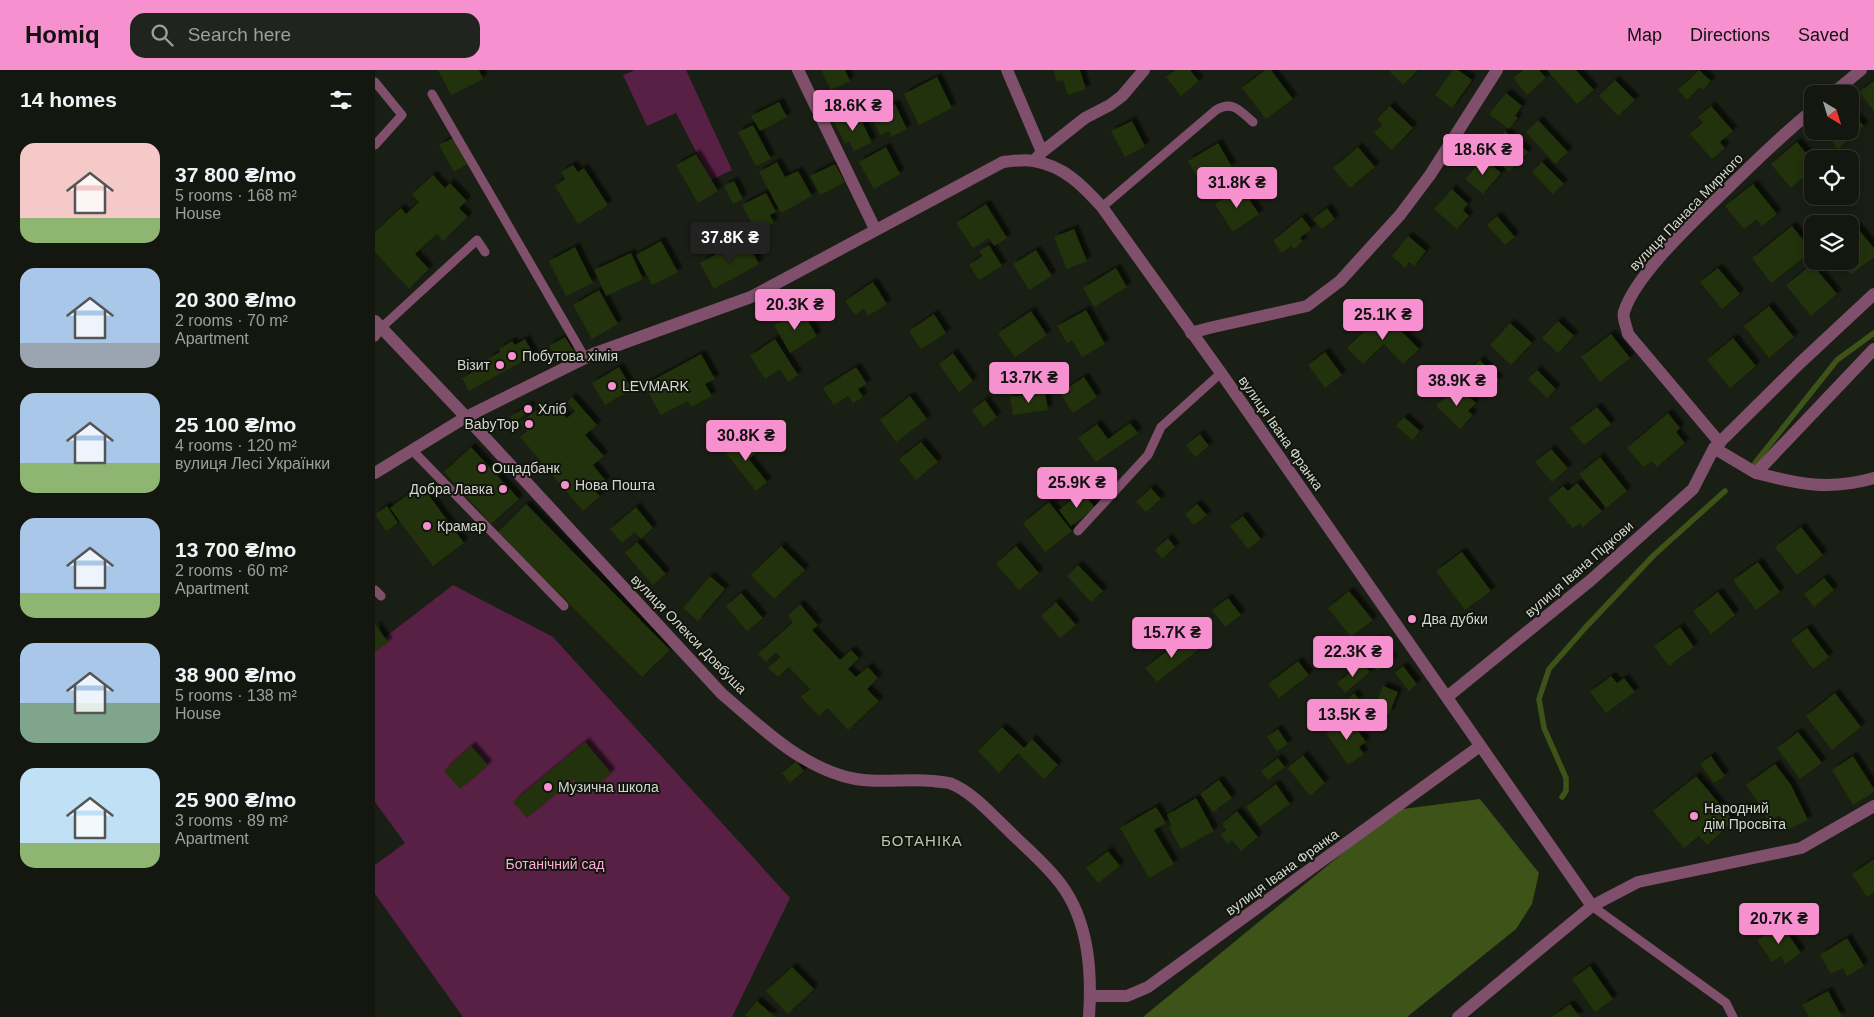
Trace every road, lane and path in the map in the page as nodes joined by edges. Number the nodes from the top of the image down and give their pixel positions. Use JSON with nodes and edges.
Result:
{"nodes":[{"id":1,"x":798,"y":70,"type":"edge"},
{"id":2,"x":1007,"y":70,"type":"edge"},
{"id":3,"x":1144,"y":70,"type":"edge"},
{"id":4,"x":1497,"y":70,"type":"edge"},
{"id":5,"x":1861,"y":70,"type":"edge"},
{"id":6,"x":375,"y":82,"type":"edge"},
{"id":7,"x":1843,"y":85,"type":"edge"},
{"id":8,"x":432,"y":94,"type":"dead end"},
{"id":9,"x":1804,"y":117,"type":"edge"},
{"id":10,"x":1253,"y":122,"type":"dead end"},
{"id":11,"x":375,"y":145,"type":"edge"},
{"id":12,"x":1038,"y":156,"type":"junction"},
{"id":13,"x":1101,"y":207,"type":"junction"},
{"id":14,"x":875,"y":230,"type":"junction"},
{"id":15,"x":485,"y":252,"type":"dead end"},
{"id":16,"x":1874,"y":294,"type":"edge"},
{"id":17,"x":377,"y":329,"type":"edge"},
{"id":18,"x":1191,"y":333,"type":"junction"},
{"id":19,"x":1874,"y":349,"type":"edge"},
{"id":20,"x":585,"y":358,"type":"junction"},
{"id":21,"x":1221,"y":373,"type":"junction"},
{"id":22,"x":466,"y":417,"type":"junction"},
{"id":23,"x":1717,"y":445,"type":"junction"},
{"id":24,"x":412,"y":450,"type":"junction"},
{"id":25,"x":375,"y":473,"type":"edge"},
{"id":26,"x":1756,"y":473,"type":"junction"},
{"id":27,"x":1874,"y":478,"type":"edge"},
{"id":28,"x":1078,"y":531,"type":"dead end"},
{"id":29,"x":564,"y":606,"type":"dead end"},
{"id":30,"x":1447,"y":698,"type":"junction"},
{"id":31,"x":1480,"y":746,"type":"junction"},
{"id":32,"x":1874,"y":806,"type":"edge"},
{"id":33,"x":1592,"y":906,"type":"junction"},
{"id":34,"x":1090,"y":996,"type":"junction"},
{"id":35,"x":1089,"y":1017,"type":"edge"},
{"id":36,"x":1458,"y":1017,"type":"edge"},
{"id":37,"x":1733,"y":1017,"type":"edge"}],
"edges":[{"from":1,"to":14,"type":"street"},
{"from":2,"to":12,"type":"street"},
{"from":3,"to":12,"type":"street"},
{"from":4,"to":18,"type":"street"},
{"from":5,"to":7,"type":"street"},
{"from":6,"to":11,"type":"lane"},
{"from":8,"to":20,"type":"lane"},
{"from":9,"to":23,"type":"street","name":"вулиця Панаса Мирного"},
{"from":10,"to":13,"type":"lane"},
{"from":12,"to":13,"type":"street","name":"вулиця Івана Франка"},
{"from":12,"to":14,"type":"street"},
{"from":13,"to":18,"type":"street","name":"вулиця Івана Франка"},
{"from":14,"to":20,"type":"street"},
{"from":15,"to":17,"type":"lane"},
{"from":16,"to":23,"type":"street","name":"вулиця Івана Підкови"},
{"from":17,"to":22,"type":"street","name":"вулиця Олекси Довбуша"},
{"from":18,"to":21,"type":"street","name":"вулиця Івана Франка"},
{"from":19,"to":26,"type":"street"},
{"from":20,"to":22,"type":"street"},
{"from":21,"to":28,"type":"lane"},
{"from":21,"to":30,"type":"street","name":"вулиця Івана Франка"},
{"from":22,"to":24,"type":"street"},
{"from":22,"to":34,"type":"street","name":"вулиця Олекси Довбуша"},
{"from":23,"to":26,"type":"street"},
{"from":23,"to":30,"type":"street","name":"вулиця Івана Підкови"},
{"from":24,"to":25,"type":"street"},
{"from":24,"to":29,"type":"lane"},
{"from":26,"to":27,"type":"street"},
{"from":30,"to":31,"type":"street","name":"вулиця Івана Франка"},
{"from":31,"to":33,"type":"street","name":"вулиця Івана Франка"},
{"from":31,"to":34,"type":"street","name":"вулиця Івана Франка"},
{"from":32,"to":33,"type":"street"},
{"from":33,"to":36,"type":"street"},
{"from":33,"to":37,"type":"lane"},
{"from":34,"to":35,"type":"street","name":"вулиця Олекси Довбуша"}]}
